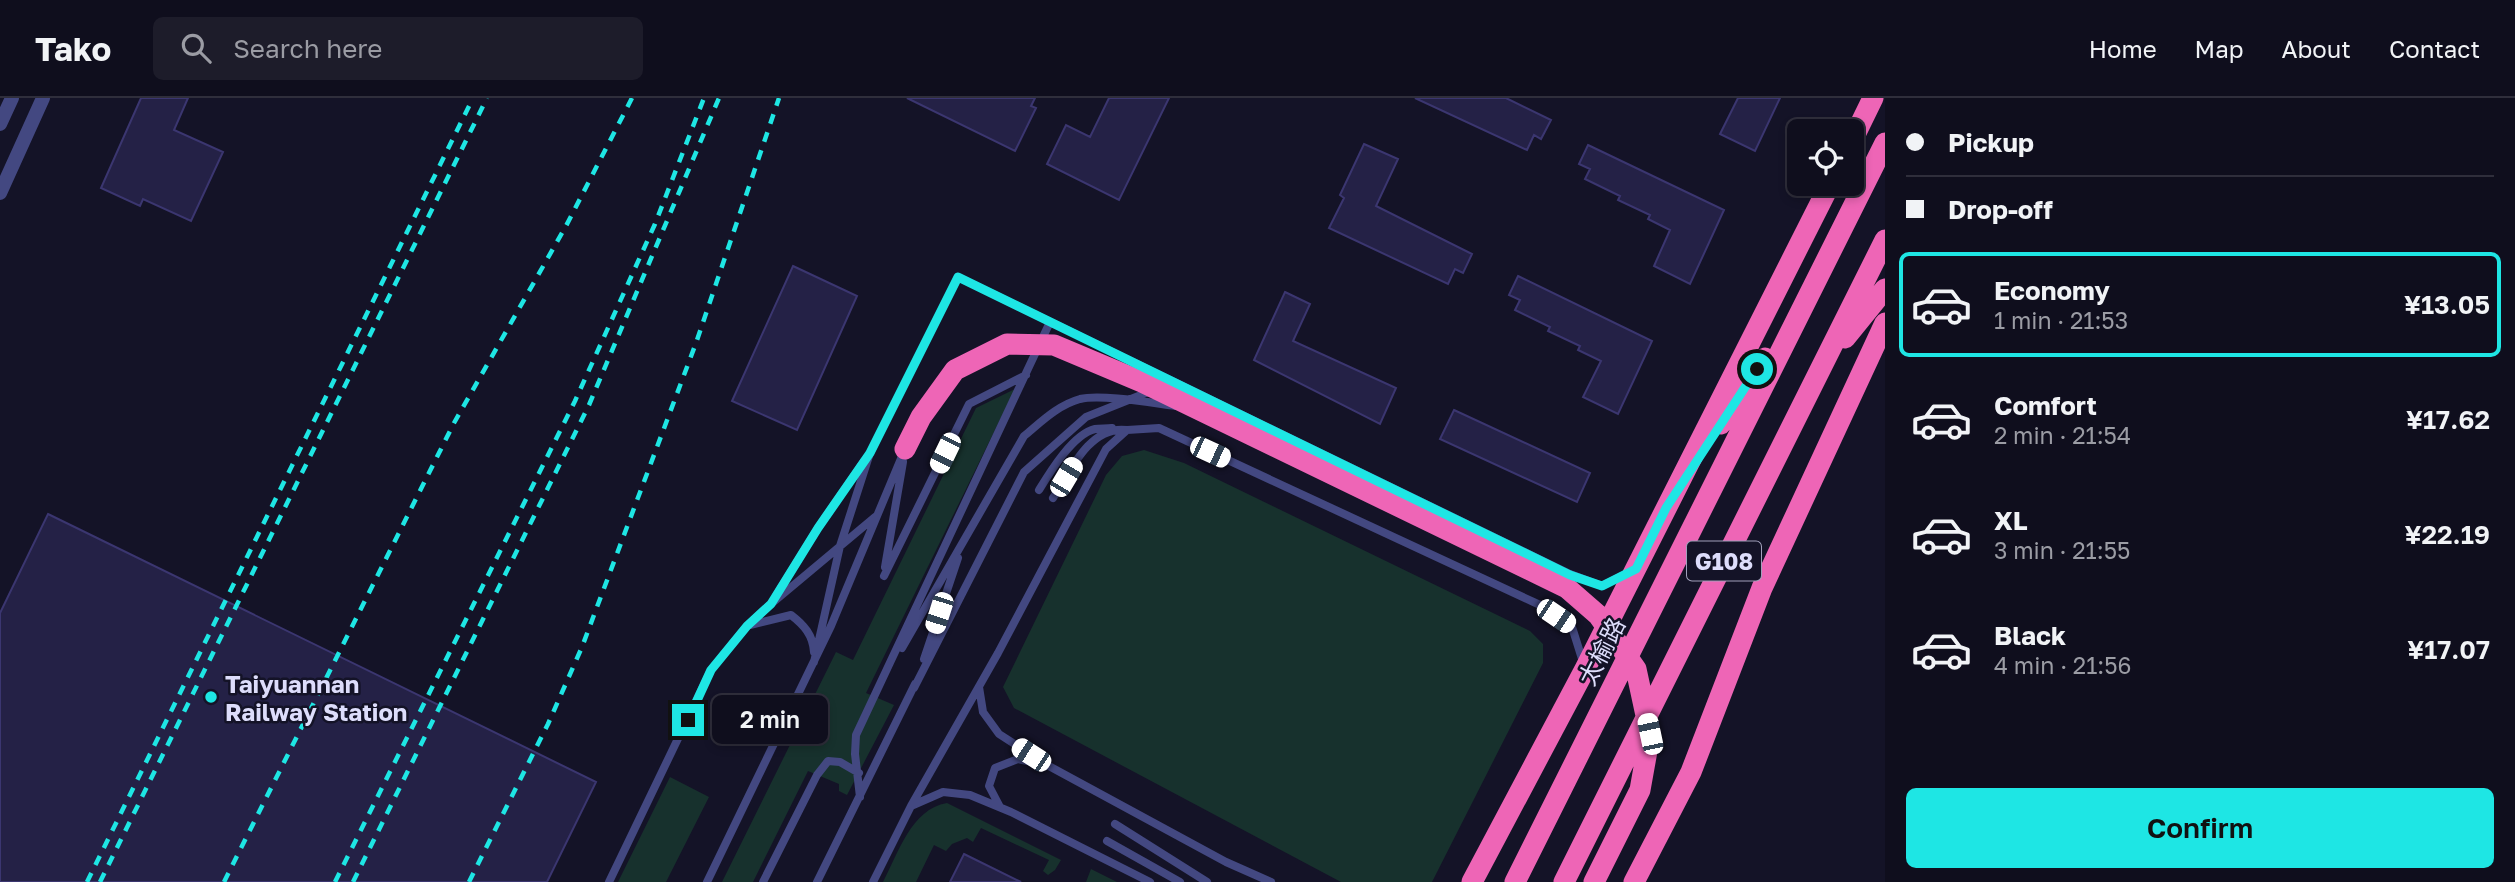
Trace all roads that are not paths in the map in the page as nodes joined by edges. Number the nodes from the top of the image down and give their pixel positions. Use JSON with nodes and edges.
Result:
{"nodes":[{"id":1,"x":12,"y":98,"type":"edge"},
{"id":2,"x":43,"y":98,"type":"edge"},
{"id":3,"x":1873,"y":98,"type":"edge"},
{"id":4,"x":1863,"y":119,"type":"edge"},
{"id":5,"x":0,"y":124,"type":"edge"},
{"id":6,"x":1885,"y":143,"type":"edge"},
{"id":7,"x":0,"y":193,"type":"edge"},
{"id":8,"x":1824,"y":196,"type":"edge"},
{"id":9,"x":1885,"y":240,"type":"edge"},
{"id":10,"x":1818,"y":277,"type":"junction"},
{"id":11,"x":1885,"y":289,"type":"edge"},
{"id":12,"x":1050,"y":322,"type":"junction"},
{"id":13,"x":1885,"y":323,"type":"edge"},
{"id":14,"x":1821,"y":366,"type":"junction"},
{"id":15,"x":1026,"y":375,"type":"junction"},
{"id":16,"x":1173,"y":382,"type":"junction"},
{"id":17,"x":1198,"y":409,"type":"junction"},
{"id":18,"x":1115,"y":428,"type":"junction"},
{"id":19,"x":1127,"y":430,"type":"junction"},
{"id":20,"x":905,"y":449,"type":"junction"},
{"id":21,"x":870,"y":453,"type":"junction"},
{"id":22,"x":1039,"y":491,"type":"dead end"},
{"id":23,"x":1053,"y":498,"type":"dead end"},
{"id":24,"x":1666,"y":508,"type":"junction"},
{"id":25,"x":877,"y":515,"type":"junction"},
{"id":26,"x":964,"y":539,"type":"junction"},
{"id":27,"x":840,"y":546,"type":"junction"},
{"id":28,"x":1636,"y":569,"type":"junction"},
{"id":29,"x":771,"y":604,"type":"junction"},
{"id":30,"x":747,"y":626,"type":"junction"},
{"id":31,"x":814,"y":662,"type":"junction"},
{"id":32,"x":1585,"y":669,"type":"junction"},
{"id":33,"x":979,"y":687,"type":"junction"},
{"id":34,"x":914,"y":688,"type":"junction"},
{"id":35,"x":872,"y":701,"type":"junction"},
{"id":36,"x":1047,"y":765,"type":"junction"},
{"id":37,"x":859,"y":773,"type":"junction"},
{"id":38,"x":860,"y":797,"type":"junction"},
{"id":39,"x":911,"y":806,"type":"junction"},
{"id":40,"x":1000,"y":807,"type":"junction"},
{"id":41,"x":1115,"y":824,"type":"dead end"},
{"id":42,"x":1107,"y":841,"type":"dead end"},
{"id":43,"x":609,"y":882,"type":"edge"},
{"id":44,"x":706,"y":882,"type":"edge"},
{"id":45,"x":763,"y":882,"type":"edge"},
{"id":46,"x":817,"y":882,"type":"edge"},
{"id":47,"x":873,"y":882,"type":"edge"},
{"id":48,"x":1150,"y":882,"type":"edge"},
{"id":49,"x":1180,"y":882,"type":"edge"},
{"id":50,"x":1207,"y":882,"type":"edge"},
{"id":51,"x":1270,"y":882,"type":"edge"},
{"id":52,"x":1472,"y":882,"type":"edge"},
{"id":53,"x":1515,"y":882,"type":"edge"},
{"id":54,"x":1564,"y":882,"type":"edge"},
{"id":55,"x":1594,"y":882,"type":"edge"},
{"id":56,"x":1634,"y":882,"type":"edge"}],
"edges":[{"from":1,"to":5,"type":"street"},
{"from":2,"to":7,"type":"street"},
{"from":3,"to":4,"type":"highway"},
{"from":6,"to":10,"type":"highway","name":"太榆路","number":"G108"},
{"from":8,"to":24,"type":"highway"},
{"from":9,"to":14,"type":"highway","number":"G108"},
{"from":10,"to":24,"type":"highway"},
{"from":10,"to":53,"type":"highway","name":"太榆路","number":"G108"},
{"from":11,"to":14,"type":"highway"},
{"from":12,"to":15,"type":"lane"},
{"from":12,"to":16,"type":"lane"},
{"from":12,"to":21,"type":"lane"},
{"from":13,"to":56,"type":"highway"},
{"from":14,"to":54,"type":"highway","number":"G108"},
{"from":15,"to":20,"type":"lane"},
{"from":15,"to":35,"type":"lane"},
{"from":16,"to":28,"type":"lane"},
{"from":16,"to":34,"type":"lane"},
{"from":17,"to":20,"type":"highway"},
{"from":17,"to":26,"type":"lane"},
{"from":17,"to":55,"type":"highway"},
{"from":18,"to":19,"type":"lane"},
{"from":18,"to":22,"type":"lane"},
{"from":18,"to":23,"type":"lane"},
{"from":19,"to":32,"type":"lane"},
{"from":19,"to":33,"type":"lane"},
{"from":20,"to":25,"type":"lane"},
{"from":21,"to":27,"type":"lane"},
{"from":21,"to":29,"type":"lane"},
{"from":24,"to":28,"type":"highway"},
{"from":25,"to":27,"type":"lane"},
{"from":25,"to":31,"type":"lane"},
{"from":26,"to":34,"type":"lane"},
{"from":26,"to":35,"type":"lane"},
{"from":27,"to":29,"type":"lane"},
{"from":27,"to":31,"type":"lane"},
{"from":28,"to":32,"type":"highway"},
{"from":29,"to":30,"type":"lane"},
{"from":30,"to":31,"type":"lane"},
{"from":30,"to":43,"type":"lane"},
{"from":31,"to":44,"type":"lane"},
{"from":32,"to":52,"type":"highway"},
{"from":33,"to":36,"type":"lane"},
{"from":33,"to":39,"type":"lane"},
{"from":34,"to":38,"type":"lane"},
{"from":35,"to":37,"type":"lane"},
{"from":36,"to":40,"type":"lane"},
{"from":36,"to":51,"type":"lane"},
{"from":37,"to":38,"type":"lane"},
{"from":37,"to":45,"type":"lane"},
{"from":38,"to":46,"type":"lane"},
{"from":39,"to":40,"type":"lane"},
{"from":39,"to":47,"type":"lane"},
{"from":40,"to":48,"type":"lane"},
{"from":41,"to":50,"type":"lane"},
{"from":42,"to":49,"type":"lane"}]}
